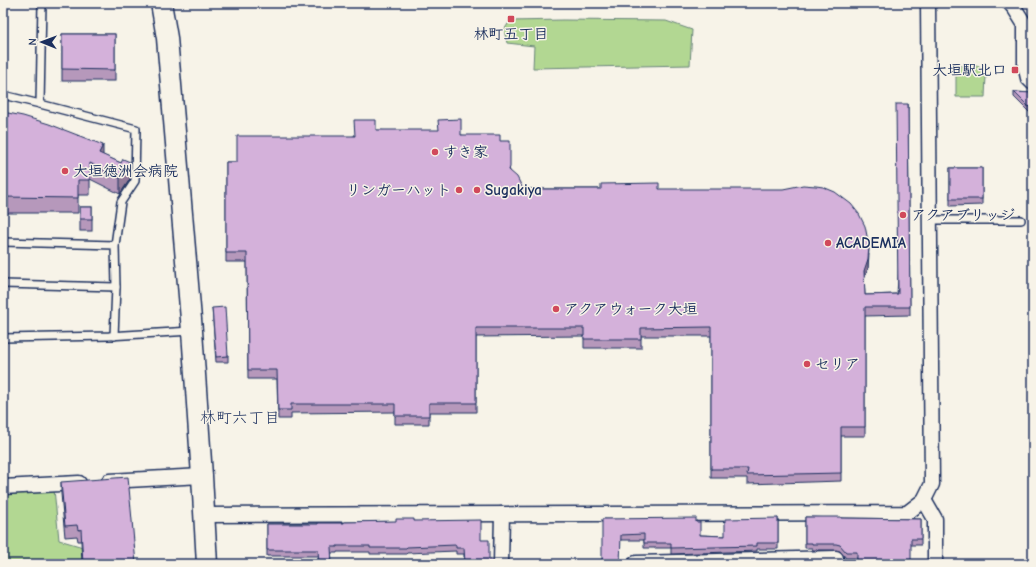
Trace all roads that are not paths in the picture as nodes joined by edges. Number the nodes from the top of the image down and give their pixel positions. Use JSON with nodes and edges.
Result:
{"nodes":[{"id":1,"x":42,"y":3,"type":"edge"},
{"id":2,"x":161,"y":3,"type":"edge"},
{"id":3,"x":928,"y":3,"type":"edge"},
{"id":4,"x":1010,"y":3,"type":"edge"},
{"id":5,"x":1029,"y":20,"type":"edge"},
{"id":6,"x":1033,"y":83,"type":"edge"},
{"id":7,"x":3,"y":96,"type":"edge"},
{"id":8,"x":40,"y":104,"type":"junction"},
{"id":9,"x":930,"y":220,"type":"junction"},
{"id":10,"x":1021,"y":220,"type":"dead end"},
{"id":11,"x":3,"y":242,"type":"edge"},
{"id":12,"x":115,"y":245,"type":"junction"},
{"id":13,"x":3,"y":284,"type":"edge"},
{"id":14,"x":116,"y":287,"type":"junction"},
{"id":15,"x":192,"y":331,"type":"junction"},
{"id":16,"x":114,"y":336,"type":"junction"},
{"id":17,"x":3,"y":338,"type":"edge"},
{"id":18,"x":202,"y":476,"type":"junction"},
{"id":19,"x":3,"y":487,"type":"edge"},
{"id":20,"x":924,"y":500,"type":"junction"},
{"id":21,"x":502,"y":514,"type":"junction"},
{"id":22,"x":204,"y":515,"type":"junction"},
{"id":23,"x":734,"y":562,"type":"edge"},
{"id":24,"x":207,"y":564,"type":"edge"},
{"id":25,"x":502,"y":564,"type":"edge"},
{"id":26,"x":636,"y":564,"type":"edge"},
{"id":27,"x":836,"y":564,"type":"edge"},
{"id":28,"x":935,"y":564,"type":"edge"}],
"edges":[{"from":1,"to":8,"type":"lane"},
{"from":2,"to":15,"type":"street"},
{"from":3,"to":9,"type":"street"},
{"from":4,"to":5,"type":"street"},
{"from":5,"to":6,"type":"street"},
{"from":7,"to":8,"type":"lane"},
{"from":8,"to":12,"type":"lane"},
{"from":9,"to":10,"type":"lane"},
{"from":9,"to":20,"type":"street"},
{"from":11,"to":12,"type":"lane"},
{"from":12,"to":14,"type":"lane"},
{"from":13,"to":14,"type":"lane"},
{"from":14,"to":16,"type":"lane"},
{"from":15,"to":16,"type":"lane"},
{"from":15,"to":18,"type":"street"},
{"from":16,"to":17,"type":"lane"},
{"from":18,"to":19,"type":"street"},
{"from":18,"to":22,"type":"street"},
{"from":20,"to":21,"type":"street"},
{"from":20,"to":28,"type":"street"},
{"from":21,"to":22,"type":"street"},
{"from":21,"to":25,"type":"street"},
{"from":22,"to":24,"type":"street"},
{"from":23,"to":26,"type":"street"},
{"from":23,"to":27,"type":"street"}]}
